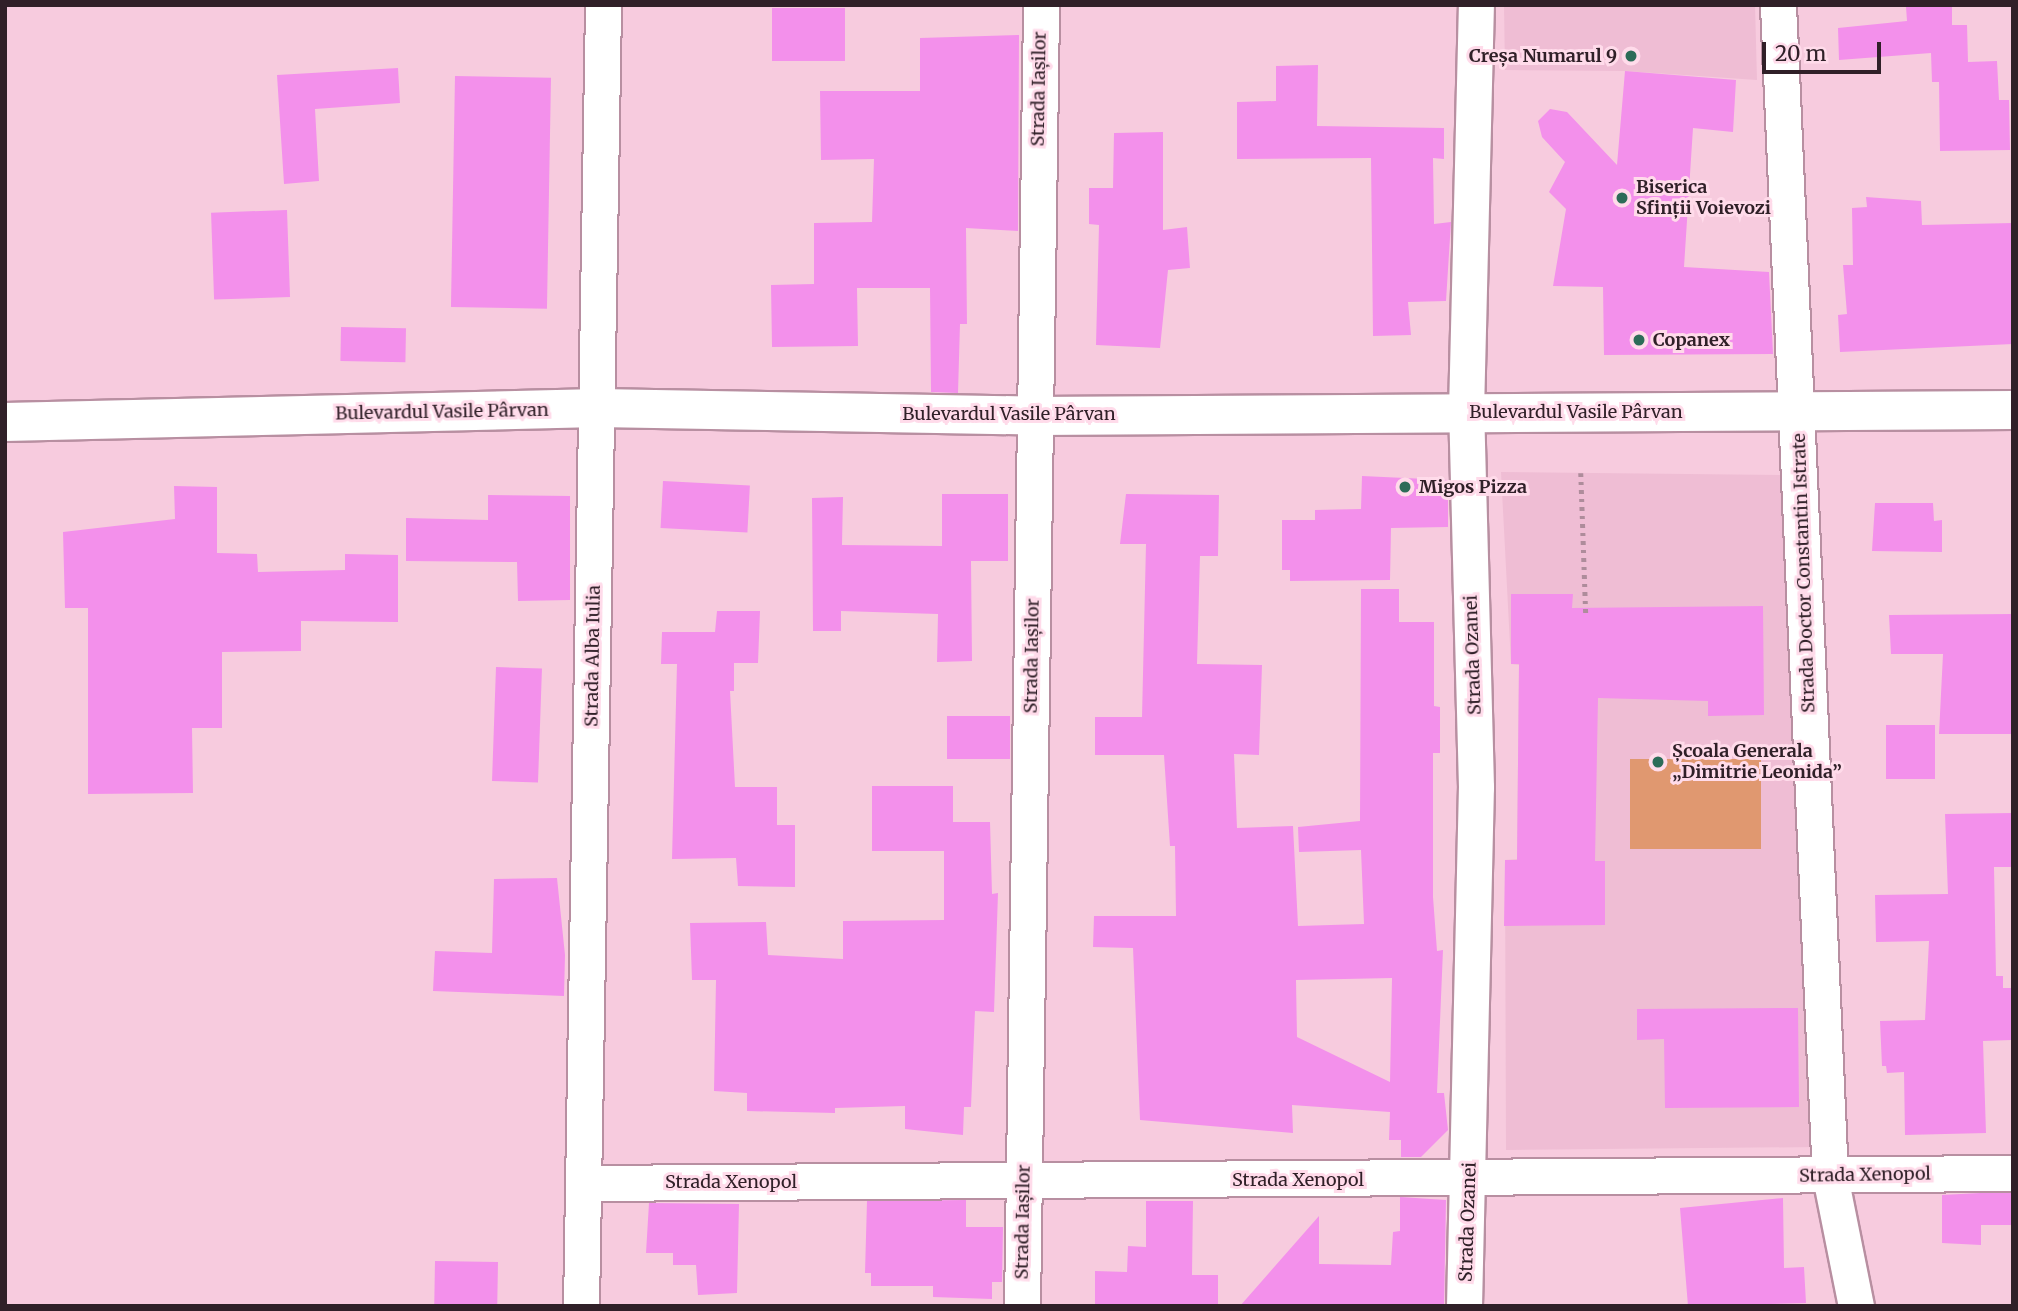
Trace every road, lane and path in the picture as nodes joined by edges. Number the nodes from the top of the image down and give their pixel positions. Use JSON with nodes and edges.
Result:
{"nodes":[{"id":1,"x":603,"y":5,"type":"edge"},
{"id":2,"x":1041,"y":5,"type":"edge"},
{"id":3,"x":1476,"y":5,"type":"edge"},
{"id":4,"x":1778,"y":5,"type":"edge"},
{"id":5,"x":598,"y":408,"type":"junction"},
{"id":6,"x":2013,"y":410,"type":"edge"},
{"id":7,"x":1466,"y":411,"type":"junction"},
{"id":8,"x":1797,"y":413,"type":"junction"},
{"id":9,"x":1035,"y":415,"type":"junction"},
{"id":10,"x":5,"y":422,"type":"edge"},
{"id":11,"x":1581,"y":473,"type":"dead end"},
{"id":12,"x":1586,"y":615,"type":"dead end"},
{"id":13,"x":2013,"y":1173,"type":"edge"},
{"id":14,"x":1830,"y":1176,"type":"junction"},
{"id":15,"x":1024,"y":1180,"type":"junction"},
{"id":16,"x":1470,"y":1180,"type":"junction"},
{"id":17,"x":583,"y":1183,"type":"junction"},
{"id":18,"x":581,"y":1306,"type":"edge"},
{"id":19,"x":1022,"y":1306,"type":"edge"},
{"id":20,"x":1464,"y":1306,"type":"edge"},
{"id":21,"x":1856,"y":1306,"type":"edge"}],
"edges":[{"from":1,"to":5,"type":"street","name":"Strada Alba Iulia"},
{"from":2,"to":9,"type":"street","name":"Strada Iașilor"},
{"from":3,"to":7,"type":"street","name":"Strada Ozanei"},
{"from":4,"to":8,"type":"street","name":"Strada Doctor Constantin Istrate"},
{"from":5,"to":9,"type":"street","name":"Bulevardul Vasile Pârvan"},
{"from":5,"to":10,"type":"street","name":"Bulevardul Vasile Pârvan"},
{"from":5,"to":17,"type":"street","name":"Strada Alba Iulia"},
{"from":6,"to":8,"type":"street","name":"Bulevardul Vasile Pârvan"},
{"from":7,"to":8,"type":"street","name":"Bulevardul Vasile Pârvan"},
{"from":7,"to":9,"type":"street","name":"Bulevardul Vasile Pârvan"},
{"from":7,"to":16,"type":"street","name":"Strada Ozanei"},
{"from":8,"to":14,"type":"street","name":"Strada Doctor Constantin Istrate"},
{"from":9,"to":15,"type":"street","name":"Strada Iașilor"},
{"from":11,"to":12,"type":"path"},
{"from":13,"to":14,"type":"street","name":"Strada Xenopol"},
{"from":14,"to":16,"type":"street","name":"Strada Xenopol"},
{"from":14,"to":21,"type":"street","name":"Strada Doctor Constantin Istrate"},
{"from":15,"to":16,"type":"street","name":"Strada Xenopol"},
{"from":15,"to":17,"type":"street","name":"Strada Xenopol"},
{"from":15,"to":19,"type":"street","name":"Strada Iașilor"},
{"from":16,"to":20,"type":"street","name":"Strada Ozanei"},
{"from":17,"to":18,"type":"street","name":"Strada Alba Iulia"}]}
